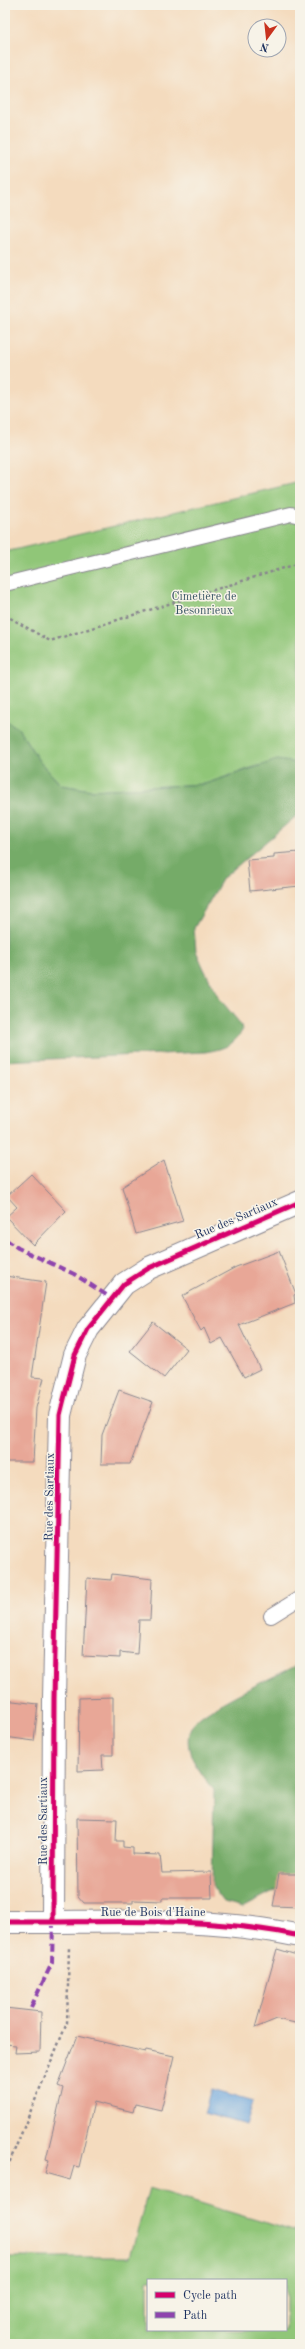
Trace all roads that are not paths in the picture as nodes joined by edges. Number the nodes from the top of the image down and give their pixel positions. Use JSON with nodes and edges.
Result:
{"nodes":[{"id":1,"x":300,"y":516,"type":"edge"},
{"id":2,"x":5,"y":584,"type":"edge"},
{"id":3,"x":300,"y":1202,"type":"edge"},
{"id":4,"x":300,"y":1598,"type":"edge"},
{"id":5,"x":271,"y":1616,"type":"dead end"},
{"id":6,"x":5,"y":1922,"type":"edge"},
{"id":7,"x":61,"y":1922,"type":"junction"},
{"id":8,"x":300,"y":1936,"type":"edge"}],
"edges":[{"from":1,"to":2,"type":"lane"},
{"from":3,"to":7,"type":"street","name":"Rue des Sartiaux"},
{"from":4,"to":5,"type":"lane"},
{"from":6,"to":7,"type":"street","name":"Rue de Bois d'Haine"},
{"from":7,"to":8,"type":"street","name":"Rue de Bois d'Haine"}]}
